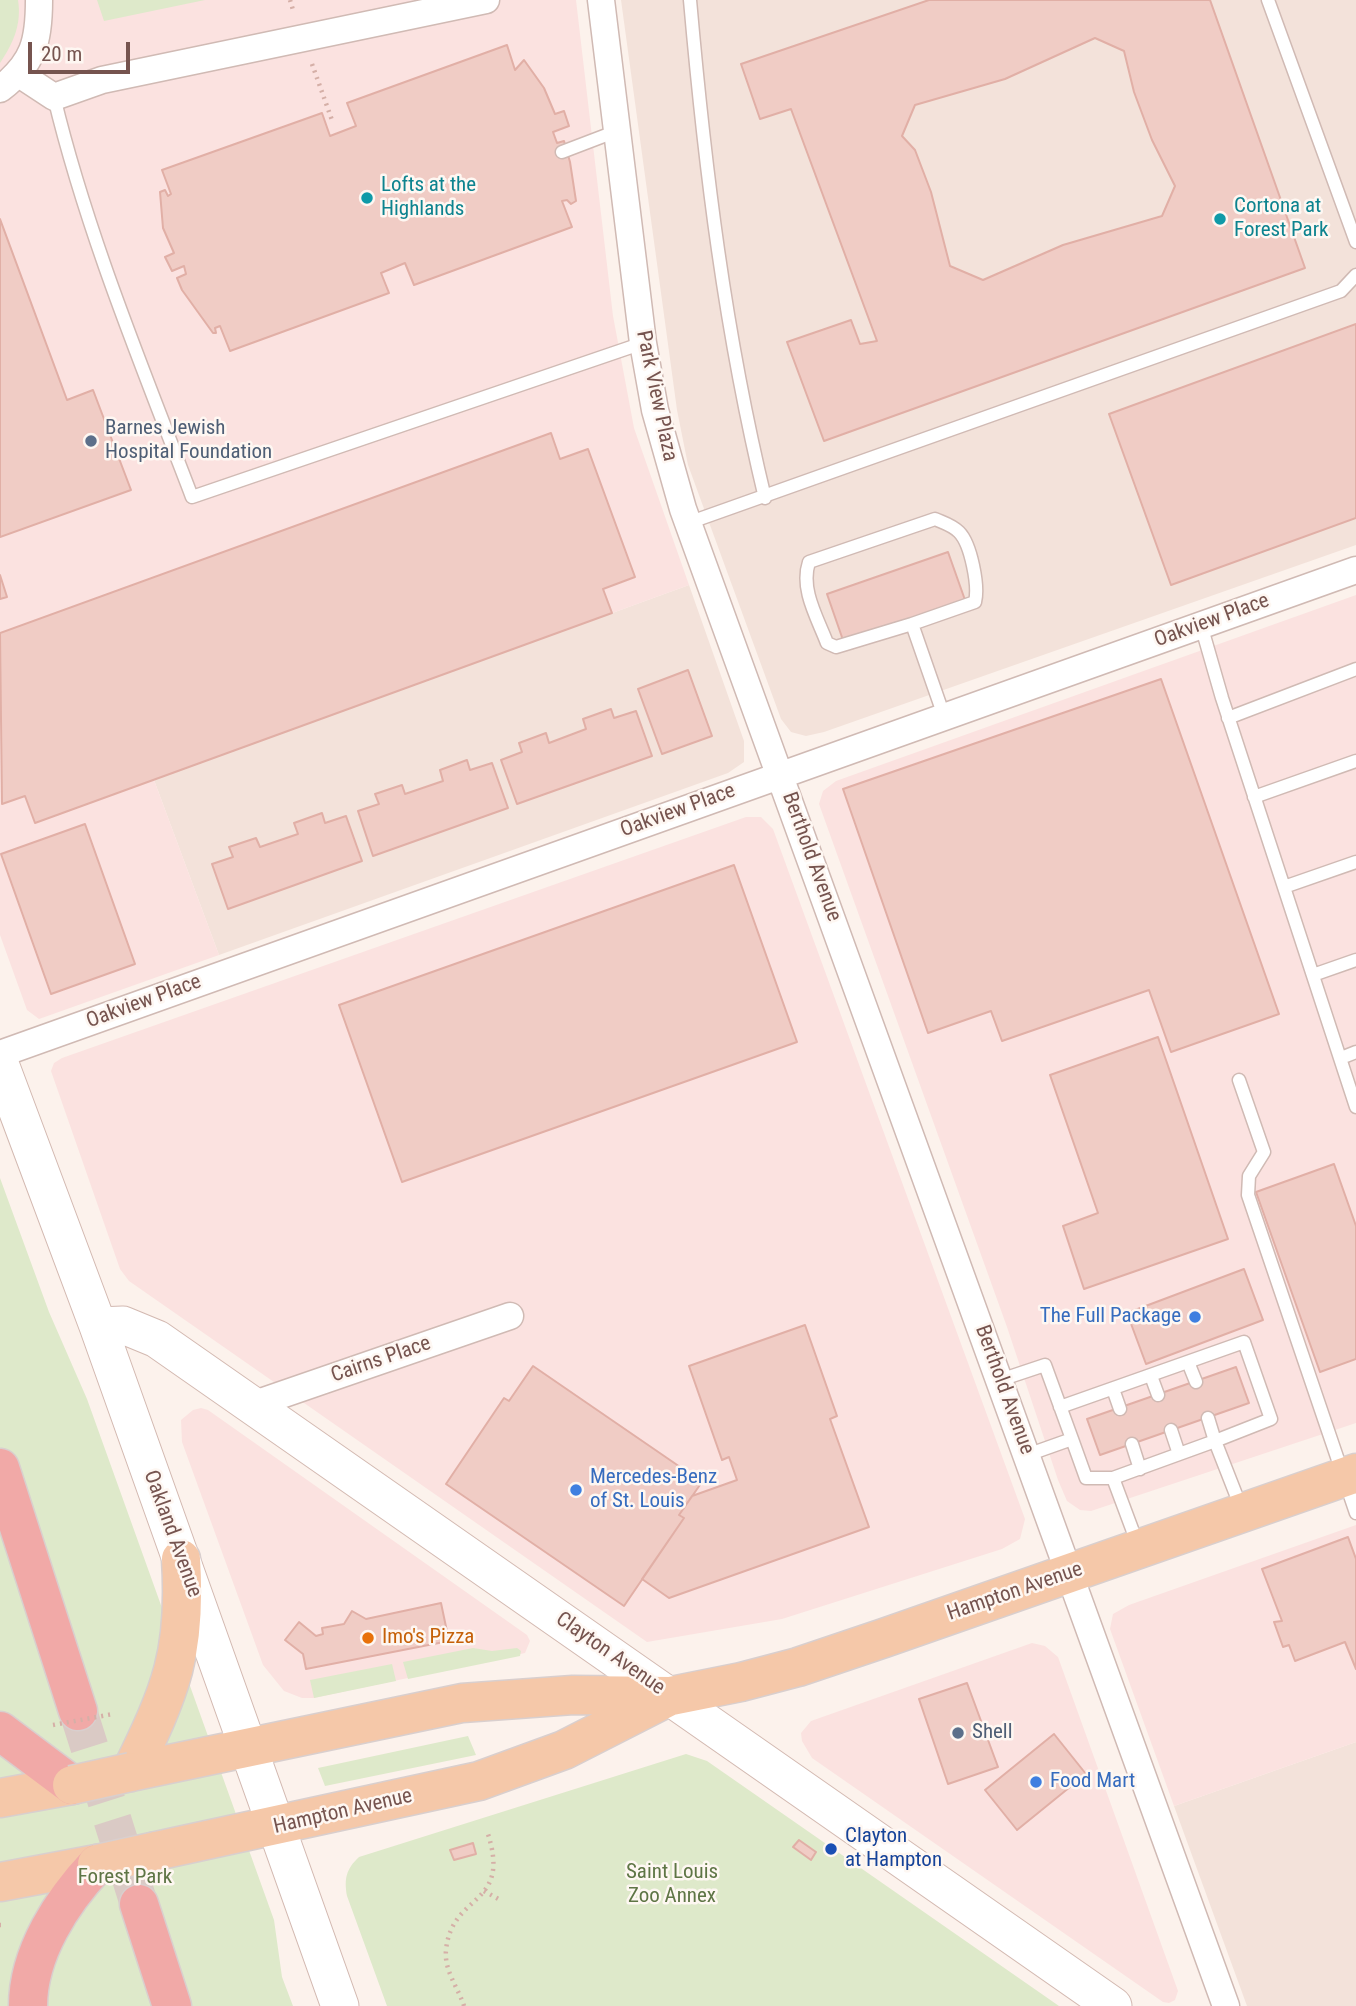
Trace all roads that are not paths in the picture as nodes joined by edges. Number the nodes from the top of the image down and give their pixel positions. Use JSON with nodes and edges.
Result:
{"nodes":[{"id":1,"x":39,"y":0,"type":"edge"},
{"id":2,"x":486,"y":0,"type":"edge"},
{"id":3,"x":601,"y":0,"type":"edge"},
{"id":4,"x":690,"y":0,"type":"edge"},
{"id":5,"x":1268,"y":0,"type":"edge"},
{"id":6,"x":10,"y":82,"type":"edge"},
{"id":7,"x":54,"y":97,"type":"junction"},
{"id":8,"x":617,"y":131,"type":"junction"},
{"id":9,"x":562,"y":152,"type":"dead end"},
{"id":10,"x":1356,"y":242,"type":"edge"},
{"id":11,"x":1356,"y":275,"type":"edge"},
{"id":12,"x":643,"y":343,"type":"junction"},
{"id":13,"x":765,"y":498,"type":"junction"},
{"id":14,"x":688,"y":523,"type":"junction"},
{"id":15,"x":1356,"y":570,"type":"edge"},
{"id":16,"x":912,"y":624,"type":"junction"},
{"id":17,"x":1201,"y":625,"type":"junction"},
{"id":18,"x":1356,"y":669,"type":"edge"},
{"id":19,"x":944,"y":716,"type":"junction"},
{"id":20,"x":1228,"y":718,"type":"junction"},
{"id":21,"x":1356,"y":761,"type":"edge"},
{"id":22,"x":782,"y":775,"type":"junction"},
{"id":23,"x":1254,"y":797,"type":"junction"},
{"id":24,"x":1356,"y":862,"type":"edge"},
{"id":25,"x":1284,"y":887,"type":"junction"},
{"id":26,"x":1356,"y":960,"type":"edge"},
{"id":27,"x":1313,"y":975,"type":"junction"},
{"id":28,"x":1356,"y":1052,"type":"edge"},
{"id":29,"x":0,"y":1054,"type":"edge"},
{"id":30,"x":1340,"y":1058,"type":"junction"},
{"id":31,"x":0,"y":1064,"type":"edge"},
{"id":32,"x":1240,"y":1080,"type":"dead end"},
{"id":33,"x":1356,"y":1107,"type":"edge"},
{"id":34,"x":510,"y":1315,"type":"dead end"},
{"id":35,"x":98,"y":1326,"type":"junction"},
{"id":36,"x":1188,"y":1362,"type":"junction"},
{"id":37,"x":1152,"y":1376,"type":"junction"},
{"id":38,"x":1000,"y":1380,"type":"junction"},
{"id":39,"x":1196,"y":1382,"type":"dead end"},
{"id":40,"x":1113,"y":1389,"type":"junction"},
{"id":41,"x":1158,"y":1395,"type":"dead end"},
{"id":42,"x":252,"y":1405,"type":"junction"},
{"id":43,"x":1060,"y":1407,"type":"junction"},
{"id":44,"x":1120,"y":1409,"type":"dead end"},
{"id":45,"x":1208,"y":1418,"type":"dead end"},
{"id":46,"x":1171,"y":1430,"type":"dead end"},
{"id":47,"x":1072,"y":1439,"type":"junction"},
{"id":48,"x":1215,"y":1441,"type":"junction"},
{"id":49,"x":1132,"y":1444,"type":"dead end"},
{"id":50,"x":1179,"y":1454,"type":"junction"},
{"id":51,"x":1027,"y":1455,"type":"junction"},
{"id":52,"x":0,"y":1468,"type":"edge"},
{"id":53,"x":1140,"y":1469,"type":"junction"},
{"id":54,"x":1350,"y":1475,"type":"edge"},
{"id":55,"x":1113,"y":1478,"type":"junction"},
{"id":56,"x":1356,"y":1513,"type":"edge"},
{"id":57,"x":1244,"y":1514,"type":"junction"},
{"id":58,"x":1140,"y":1549,"type":"junction"},
{"id":59,"x":181,"y":1559,"type":"junction"},
{"id":60,"x":1069,"y":1572,"type":"junction"},
{"id":61,"x":671,"y":1696,"type":"junction"},
{"id":62,"x":81,"y":1716,"type":"tunnel mouth"},
{"id":63,"x":0,"y":1731,"type":"edge"},
{"id":64,"x":248,"y":1748,"type":"junction"},
{"id":65,"x":131,"y":1772,"type":"junction"},
{"id":66,"x":72,"y":1785,"type":"junction"},
{"id":67,"x":0,"y":1798,"type":"edge"},
{"id":68,"x":276,"y":1827,"type":"junction"},
{"id":69,"x":97,"y":1864,"type":"junction"},
{"id":70,"x":0,"y":1882,"type":"edge"},
{"id":71,"x":139,"y":1904,"type":"tunnel mouth"},
{"id":72,"x":27,"y":2006,"type":"edge"},
{"id":73,"x":172,"y":2006,"type":"edge"},
{"id":74,"x":340,"y":2006,"type":"edge"},
{"id":75,"x":1113,"y":2006,"type":"edge"},
{"id":76,"x":1226,"y":2006,"type":"edge"}],
"edges":[{"from":1,"to":6,"type":"street"},
{"from":2,"to":7,"type":"street"},
{"from":3,"to":8,"type":"street","name":"Park View Plaza"},
{"from":4,"to":13,"type":"lane"},
{"from":5,"to":10,"type":"lane"},
{"from":6,"to":7,"type":"street"},
{"from":7,"to":12,"type":"lane"},
{"from":8,"to":9,"type":"lane"},
{"from":8,"to":12,"type":"street","name":"Park View Plaza"},
{"from":11,"to":13,"type":"lane"},
{"from":12,"to":14,"type":"street","name":"Park View Plaza"},
{"from":13,"to":14,"type":"lane"},
{"from":14,"to":22,"type":"street","name":"Park View Plaza"},
{"from":15,"to":17,"type":"street","name":"Oakview Place"},
{"from":16,"to":16,"type":"lane"},
{"from":16,"to":19,"type":"lane"},
{"from":17,"to":19,"type":"street","name":"Oakview Place"},
{"from":17,"to":20,"type":"lane"},
{"from":18,"to":20,"type":"lane"},
{"from":19,"to":22,"type":"street","name":"Oakview Place"},
{"from":20,"to":23,"type":"lane"},
{"from":21,"to":23,"type":"lane"},
{"from":22,"to":29,"type":"street","name":"Oakview Place"},
{"from":22,"to":38,"type":"street","name":"Berthold Avenue"},
{"from":23,"to":25,"type":"lane"},
{"from":24,"to":25,"type":"lane"},
{"from":25,"to":27,"type":"lane"},
{"from":26,"to":27,"type":"lane"},
{"from":27,"to":30,"type":"lane"},
{"from":28,"to":30,"type":"lane"},
{"from":30,"to":33,"type":"lane"},
{"from":31,"to":35,"type":"street","name":"Oakland Avenue"},
{"from":32,"to":54,"type":"lane"},
{"from":34,"to":42,"type":"street","name":"Cairns Place"},
{"from":35,"to":42,"type":"street","name":"Clayton Avenue"},
{"from":35,"to":59,"type":"street","name":"Oakland Avenue"},
{"from":36,"to":37,"type":"lane"},
{"from":36,"to":39,"type":"lane"},
{"from":36,"to":48,"type":"lane"},
{"from":37,"to":40,"type":"lane"},
{"from":37,"to":41,"type":"lane"},
{"from":38,"to":43,"type":"lane"},
{"from":38,"to":51,"type":"street","name":"Berthold Avenue"},
{"from":40,"to":43,"type":"lane"},
{"from":40,"to":44,"type":"lane"},
{"from":42,"to":61,"type":"street","name":"Clayton Avenue"},
{"from":43,"to":47,"type":"lane"},
{"from":45,"to":48,"type":"lane"},
{"from":46,"to":50,"type":"lane"},
{"from":47,"to":51,"type":"lane"},
{"from":47,"to":55,"type":"lane"},
{"from":48,"to":50,"type":"lane"},
{"from":48,"to":57,"type":"lane"},
{"from":49,"to":53,"type":"lane"},
{"from":50,"to":53,"type":"lane"},
{"from":51,"to":60,"type":"street","name":"Berthold Avenue"},
{"from":52,"to":62,"type":"highway"},
{"from":53,"to":55,"type":"lane"},
{"from":54,"to":56,"type":"lane"},
{"from":54,"to":57,"type":"main road","name":"Hampton Avenue"},
{"from":55,"to":58,"type":"lane"},
{"from":57,"to":58,"type":"main road","name":"Hampton Avenue"},
{"from":58,"to":60,"type":"main road","name":"Hampton Avenue"},
{"from":59,"to":64,"type":"street","name":"Oakland Avenue"},
{"from":59,"to":65,"type":"main road"},
{"from":60,"to":61,"type":"main road","name":"Hampton Avenue"},
{"from":60,"to":76,"type":"street","name":"Berthold Avenue"},
{"from":61,"to":64,"type":"main road","name":"Hampton Avenue"},
{"from":61,"to":68,"type":"main road","name":"Hampton Avenue"},
{"from":61,"to":75,"type":"street","name":"Clayton Avenue"},
{"from":63,"to":66,"type":"highway"},
{"from":64,"to":65,"type":"main road","name":"Hampton Avenue"},
{"from":64,"to":68,"type":"street","name":"Oakland Avenue"},
{"from":65,"to":66,"type":"main road","name":"Hampton Avenue","bridge":true},
{"from":66,"to":67,"type":"main road","name":"Hampton Avenue"},
{"from":68,"to":69,"type":"main road","name":"Hampton Avenue","bridge":true},
{"from":68,"to":74,"type":"street","name":"Oakland Avenue"},
{"from":69,"to":70,"type":"main road","name":"Hampton Avenue"},
{"from":69,"to":72,"type":"highway"},
{"from":71,"to":73,"type":"highway"}]}
